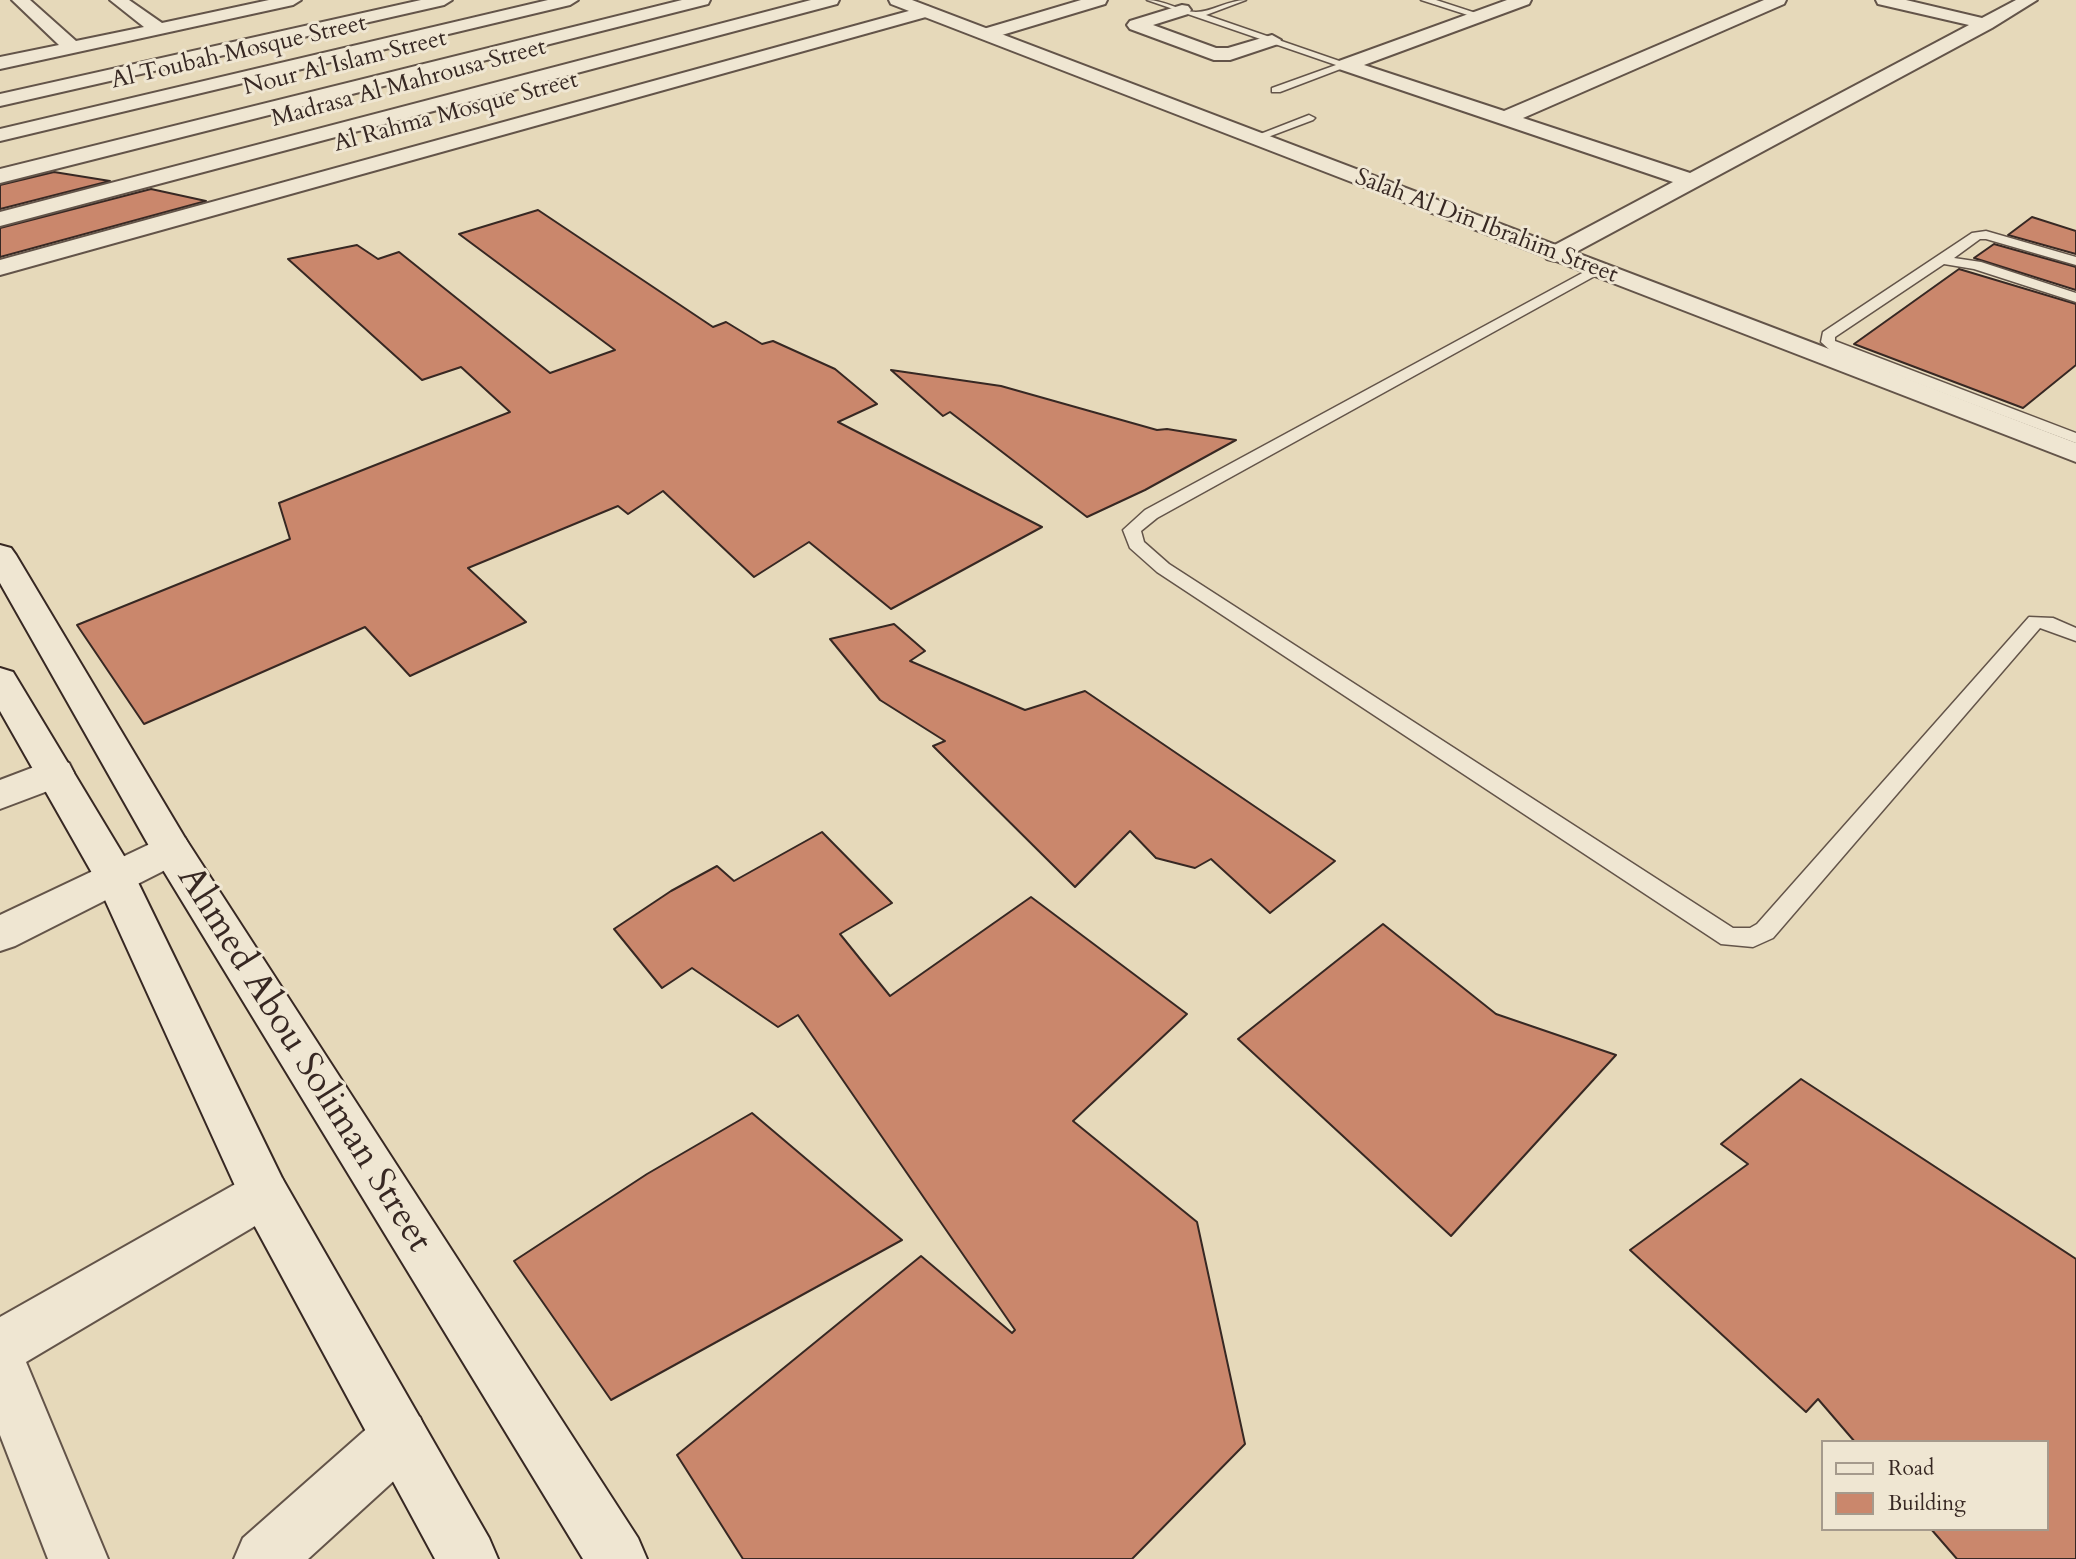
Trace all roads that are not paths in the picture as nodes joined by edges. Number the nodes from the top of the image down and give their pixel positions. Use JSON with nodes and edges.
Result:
{"nodes":[{"id":1,"x":20,"y":0,"type":"edge"},
{"id":2,"x":118,"y":0,"type":"edge"},
{"id":3,"x":214,"y":0,"type":"edge"},
{"id":4,"x":293,"y":0,"type":"edge"},
{"id":5,"x":444,"y":0,"type":"edge"},
{"id":6,"x":479,"y":0,"type":"edge"},
{"id":7,"x":570,"y":0,"type":"edge"},
{"id":8,"x":700,"y":0,"type":"edge"},
{"id":9,"x":831,"y":0,"type":"edge"},
{"id":10,"x":897,"y":0,"type":"edge"},
{"id":11,"x":1099,"y":0,"type":"edge"},
{"id":12,"x":1152,"y":0,"type":"edge"},
{"id":13,"x":1241,"y":0,"type":"edge"},
{"id":14,"x":1426,"y":0,"type":"edge"},
{"id":15,"x":1523,"y":0,"type":"edge"},
{"id":16,"x":1778,"y":0,"type":"edge"},
{"id":17,"x":1884,"y":0,"type":"edge"},
{"id":18,"x":2029,"y":0,"type":"edge"},
{"id":19,"x":927,"y":11,"type":"junction"},
{"id":20,"x":1189,"y":12,"type":"junction"},
{"id":21,"x":233,"y":13,"type":"junction"},
{"id":22,"x":507,"y":15,"type":"junction"},
{"id":23,"x":1480,"y":16,"type":"junction"},
{"id":24,"x":756,"y":20,"type":"junction"},
{"id":25,"x":339,"y":24,"type":"junction"},
{"id":26,"x":1986,"y":24,"type":"junction"},
{"id":27,"x":159,"y":29,"type":"junction"},
{"id":28,"x":986,"y":34,"type":"junction"},
{"id":29,"x":273,"y":38,"type":"junction"},
{"id":30,"x":550,"y":38,"type":"junction"},
{"id":31,"x":1167,"y":38,"type":"junction"},
{"id":32,"x":1272,"y":40,"type":"junction"},
{"id":33,"x":812,"y":43,"type":"junction"},
{"id":34,"x":376,"y":46,"type":"junction"},
{"id":35,"x":1145,"y":46,"type":"dead end"},
{"id":36,"x":72,"y":47,"type":"junction"},
{"id":37,"x":199,"y":55,"type":"junction"},
{"id":38,"x":0,"y":62,"type":"edge"},
{"id":39,"x":596,"y":62,"type":"junction"},
{"id":40,"x":1346,"y":65,"type":"junction"},
{"id":41,"x":417,"y":71,"type":"junction"},
{"id":42,"x":233,"y":80,"type":"junction"},
{"id":43,"x":646,"y":88,"type":"junction"},
{"id":44,"x":1276,"y":90,"type":"dead end"},
{"id":45,"x":461,"y":97,"type":"junction"},
{"id":46,"x":4,"y":99,"type":"edge"},
{"id":47,"x":271,"y":107,"type":"junction"},
{"id":48,"x":1309,"y":118,"type":"dead end"},
{"id":49,"x":1505,"y":118,"type":"junction"},
{"id":50,"x":509,"y":126,"type":"junction"},
{"id":51,"x":35,"y":127,"type":"junction"},
{"id":52,"x":0,"y":135,"type":"edge"},
{"id":53,"x":311,"y":136,"type":"junction"},
{"id":54,"x":1256,"y":138,"type":"junction"},
{"id":55,"x":53,"y":162,"type":"junction"},
{"id":56,"x":355,"y":168,"type":"junction"},
{"id":57,"x":0,"y":176,"type":"edge"},
{"id":58,"x":1692,"y":181,"type":"junction"},
{"id":59,"x":84,"y":196,"type":"junction"},
{"id":60,"x":0,"y":219,"type":"edge"},
{"id":61,"x":110,"y":221,"type":"junction"},
{"id":62,"x":1555,"y":254,"type":"junction"},
{"id":63,"x":1942,"y":260,"type":"junction"},
{"id":64,"x":2076,"y":261,"type":"edge"},
{"id":65,"x":0,"y":268,"type":"edge"},
{"id":66,"x":1597,"y":269,"type":"junction"},
{"id":67,"x":2076,"y":298,"type":"edge"},
{"id":68,"x":2076,"y":438,"type":"edge"},
{"id":69,"x":2076,"y":453,"type":"edge"},
{"id":70,"x":0,"y":555,"type":"edge"},
{"id":71,"x":2076,"y":635,"type":"edge"},
{"id":72,"x":0,"y":680,"type":"edge"},
{"id":73,"x":55,"y":773,"type":"junction"},
{"id":74,"x":0,"y":795,"type":"edge"},
{"id":75,"x":171,"y":849,"type":"junction"},
{"id":76,"x":116,"y":877,"type":"junction"},
{"id":77,"x":0,"y":934,"type":"edge"},
{"id":78,"x":264,"y":1194,"type":"junction"},
{"id":79,"x":0,"y":1347,"type":"edge"},
{"id":80,"x":0,"y":1364,"type":"edge"},
{"id":81,"x":400,"y":1437,"type":"junction"},
{"id":82,"x":78,"y":1559,"type":"edge"},
{"id":83,"x":264,"y":1559,"type":"edge"},
{"id":84,"x":468,"y":1559,"type":"edge"},
{"id":85,"x":617,"y":1559,"type":"edge"}],
"edges":[{"from":1,"to":36,"type":"street"},
{"from":2,"to":27,"type":"street"},
{"from":3,"to":21,"type":"street"},
{"from":4,"to":21,"type":"street"},
{"from":5,"to":25,"type":"street"},
{"from":6,"to":22,"type":"street"},
{"from":7,"to":22,"type":"street","name":"Al Toubah Mosque Street"},
{"from":8,"to":24,"type":"street"},
{"from":8,"to":30,"type":"street","name":"Nour Al Islam Street"},
{"from":9,"to":24,"type":"street","name":"Madrasa Al Mahrousa Street"},
{"from":10,"to":19,"type":"street","name":"Salah Al Din Ibrahim Street"},
{"from":11,"to":28,"type":"street"},
{"from":12,"to":20,"type":"lane"},
{"from":13,"to":20,"type":"lane"},
{"from":14,"to":23,"type":"lane"},
{"from":15,"to":23,"type":"street"},
{"from":16,"to":49,"type":"street"},
{"from":17,"to":26,"type":"street"},
{"from":18,"to":26,"type":"street"},
{"from":19,"to":28,"type":"street","name":"Salah Al Din Ibrahim Street"},
{"from":19,"to":33,"type":"street","name":"Al Rahma Mosque Street"},
{"from":20,"to":31,"type":"street"},
{"from":20,"to":32,"type":"lane"},
{"from":21,"to":27,"type":"street"},
{"from":21,"to":29,"type":"street"},
{"from":22,"to":30,"type":"street"},
{"from":22,"to":34,"type":"street","name":"Al Toubah Mosque Street"},
{"from":23,"to":40,"type":"street"},
{"from":24,"to":33,"type":"street"},
{"from":24,"to":39,"type":"street","name":"Madrasa Al Mahrousa Street"},
{"from":25,"to":29,"type":"street"},
{"from":25,"to":34,"type":"street"},
{"from":26,"to":58,"type":"street"},
{"from":27,"to":36,"type":"street"},
{"from":28,"to":54,"type":"street","name":"Salah Al Din Ibrahim Street"},
{"from":29,"to":37,"type":"street"},
{"from":30,"to":39,"type":"street"},
{"from":30,"to":41,"type":"street","name":"Nour Al Islam Street"},
{"from":31,"to":32,"type":"street"},
{"from":31,"to":35,"type":"street"},
{"from":32,"to":40,"type":"lane"},
{"from":33,"to":43,"type":"street","name":"Al Rahma Mosque Street"},
{"from":34,"to":41,"type":"street"},
{"from":34,"to":42,"type":"street","name":"Al Toubah Mosque Street"},
{"from":36,"to":38,"type":"street"},
{"from":37,"to":42,"type":"street"},
{"from":37,"to":46,"type":"street"},
{"from":39,"to":43,"type":"street"},
{"from":39,"to":45,"type":"street","name":"Madrasa Al Mahrousa Street"},
{"from":40,"to":44,"type":"lane"},
{"from":40,"to":49,"type":"street"},
{"from":41,"to":45,"type":"street"},
{"from":41,"to":47,"type":"street","name":"Nour Al Islam Street"},
{"from":42,"to":47,"type":"street"},
{"from":42,"to":51,"type":"street","name":"Al Toubah Mosque Street"},
{"from":43,"to":50,"type":"street","name":"Al Rahma Mosque Street"},
{"from":45,"to":50,"type":"street"},
{"from":45,"to":53,"type":"street","name":"Madrasa Al Mahrousa Street"},
{"from":46,"to":51,"type":"street"},
{"from":47,"to":53,"type":"street"},
{"from":47,"to":55,"type":"street","name":"Nour Al Islam Street"},
{"from":48,"to":54,"type":"lane"},
{"from":49,"to":58,"type":"street"},
{"from":50,"to":56,"type":"street","name":"Al Rahma Mosque Street"},
{"from":51,"to":52,"type":"street","name":"Al Toubah Mosque Street"},
{"from":51,"to":55,"type":"street"},
{"from":53,"to":56,"type":"street"},
{"from":53,"to":59,"type":"street","name":"Madrasa Al Mahrousa Street"},
{"from":54,"to":62,"type":"street","name":"Salah Al Din Ibrahim Street"},
{"from":55,"to":57,"type":"street","name":"Nour Al Islam Street"},
{"from":55,"to":59,"type":"street"},
{"from":56,"to":61,"type":"street","name":"Al Rahma Mosque Street"},
{"from":58,"to":62,"type":"street"},
{"from":59,"to":60,"type":"street","name":"Madrasa Al Mahrousa Street"},
{"from":59,"to":61,"type":"street"},
{"from":61,"to":65,"type":"street","name":"Al Rahma Mosque Street"},
{"from":62,"to":66,"type":"street","name":"Salah Al Din Ibrahim Street"},
{"from":63,"to":64,"type":"lane"},
{"from":63,"to":67,"type":"lane"},
{"from":63,"to":68,"type":"lane"},
{"from":66,"to":69,"type":"street","name":"Salah Al Din Ibrahim Street"},
{"from":66,"to":71,"type":"lane"},
{"from":70,"to":75,"type":"street","name":"Ahmed Abou Soliman Street"},
{"from":72,"to":73,"type":"street","name":"Ahmed Abou Soliman Street"},
{"from":73,"to":74,"type":"street"},
{"from":73,"to":76,"type":"street","name":"Ahmed Abou Soliman Street"},
{"from":75,"to":76,"type":"street"},
{"from":75,"to":85,"type":"street","name":"Ahmed Abou Soliman Street"},
{"from":76,"to":77,"type":"street"},
{"from":76,"to":78,"type":"street","name":"Ahmed Abou Soliman Street"},
{"from":78,"to":79,"type":"street"},
{"from":78,"to":81,"type":"street","name":"Ahmed Abou Soliman Street"},
{"from":80,"to":82,"type":"street"},
{"from":81,"to":83,"type":"street"},
{"from":81,"to":84,"type":"street","name":"Ahmed Abou Soliman Street"}]}
